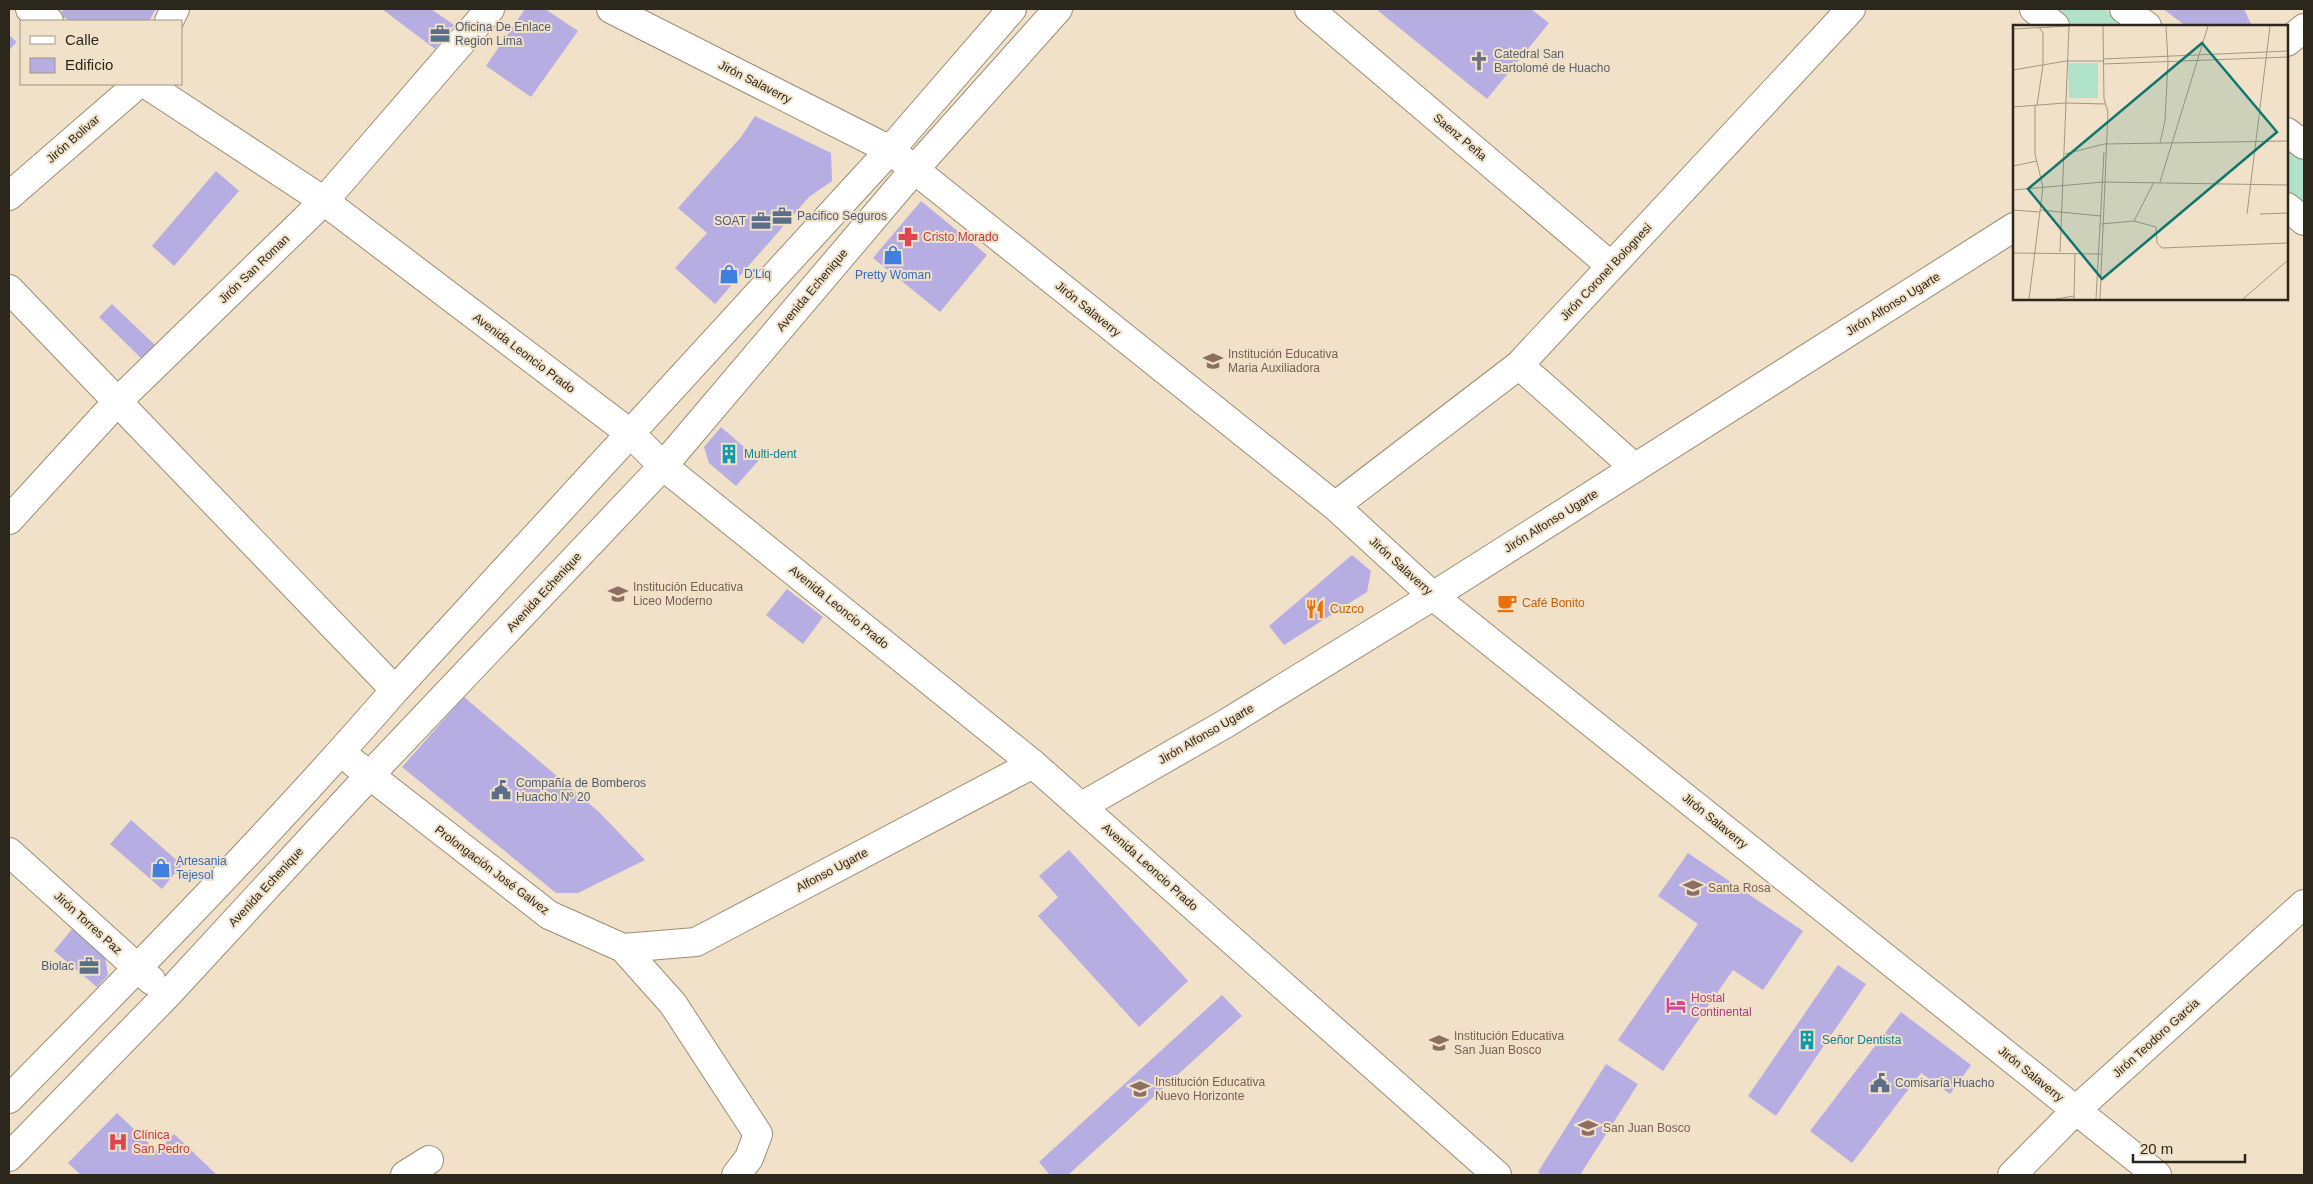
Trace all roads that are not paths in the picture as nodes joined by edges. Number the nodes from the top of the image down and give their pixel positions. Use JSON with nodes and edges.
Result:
{"nodes":[{"id":1,"x":30,"y":9,"type":"edge"},
{"id":2,"x":490,"y":9,"type":"edge"},
{"id":3,"x":611,"y":9,"type":"edge"},
{"id":4,"x":1012,"y":9,"type":"edge"},
{"id":5,"x":1058,"y":9,"type":"edge"},
{"id":6,"x":1309,"y":9,"type":"edge"},
{"id":7,"x":1851,"y":9,"type":"edge"},
{"id":8,"x":2034,"y":9,"type":"edge"},
{"id":9,"x":2124,"y":9,"type":"edge"},
{"id":10,"x":47,"y":20,"type":"edge"},
{"id":11,"x":2054,"y":25,"type":"edge"},
{"id":12,"x":2146,"y":25,"type":"edge"},
{"id":13,"x":2304,"y":28,"type":"edge"},
{"id":14,"x":2288,"y":41,"type":"edge"},
{"id":15,"x":137,"y":85,"type":"edge"},
{"id":16,"x":148,"y":85,"type":"edge"},
{"id":17,"x":2288,"y":133,"type":"edge"},
{"id":18,"x":2304,"y":145,"type":"edge"},
{"id":19,"x":890,"y":150,"type":"junction"},
{"id":20,"x":914,"y":170,"type":"junction"},
{"id":21,"x":9,"y":196,"type":"edge"},
{"id":22,"x":324,"y":201,"type":"junction"},
{"id":23,"x":2288,"y":208,"type":"edge"},
{"id":24,"x":2304,"y":221,"type":"edge"},
{"id":25,"x":2013,"y":228,"type":"edge"},
{"id":26,"x":1611,"y":266,"type":"junction"},
{"id":27,"x":9,"y":290,"type":"edge"},
{"id":28,"x":1519,"y":365,"type":"junction"},
{"id":29,"x":117,"y":402,"type":"junction"},
{"id":30,"x":631,"y":434,"type":"junction"},
{"id":31,"x":664,"y":466,"type":"junction"},
{"id":32,"x":1635,"y":468,"type":"junction"},
{"id":33,"x":1335,"y":506,"type":"junction"},
{"id":34,"x":9,"y":520,"type":"edge"},
{"id":35,"x":1433,"y":596,"type":"junction"},
{"id":36,"x":395,"y":690,"type":"junction"},
{"id":37,"x":341,"y":752,"type":"junction"},
{"id":38,"x":1033,"y":764,"type":"junction"},
{"id":39,"x":369,"y":776,"type":"junction"},
{"id":40,"x":1082,"y":806,"type":"junction"},
{"id":41,"x":9,"y":852,"type":"edge"},
{"id":42,"x":2304,"y":904,"type":"edge"},
{"id":43,"x":623,"y":948,"type":"junction"},
{"id":44,"x":138,"y":968,"type":"junction"},
{"id":45,"x":167,"y":995,"type":"junction"},
{"id":46,"x":9,"y":1099,"type":"edge"},
{"id":47,"x":2076,"y":1110,"type":"junction"},
{"id":48,"x":9,"y":1157,"type":"edge"},
{"id":49,"x":429,"y":1160,"type":"dead end"},
{"id":50,"x":405,"y":1175,"type":"edge"},
{"id":51,"x":736,"y":1175,"type":"edge"},
{"id":52,"x":1497,"y":1175,"type":"edge"},
{"id":53,"x":2012,"y":1175,"type":"edge"},
{"id":54,"x":2157,"y":1175,"type":"edge"}],
"edges":[{"from":1,"to":10,"type":"street"},
{"from":2,"to":22,"type":"street","name":"Jirón San Roman"},
{"from":3,"to":19,"type":"street","name":"Jirón Salaverry"},
{"from":4,"to":19,"type":"street"},
{"from":5,"to":20,"type":"street","name":"Avenida Echenique"},
{"from":6,"to":26,"type":"street","name":"Saenz Peña"},
{"from":7,"to":26,"type":"street","name":"Jirón Coronel Bolognesi"},
{"from":8,"to":11,"type":"street"},
{"from":9,"to":12,"type":"street"},
{"from":13,"to":14,"type":"street"},
{"from":15,"to":21,"type":"street","name":"Jirón Bolivar"},
{"from":16,"to":22,"type":"street","name":"Avenida Leoncio Prado"},
{"from":17,"to":18,"type":"street"},
{"from":19,"to":20,"type":"street","name":"Jirón Salaverry"},
{"from":19,"to":30,"type":"street"},
{"from":20,"to":31,"type":"street","name":"Avenida Echenique"},
{"from":20,"to":33,"type":"street","name":"Jirón Salaverry"},
{"from":22,"to":29,"type":"street","name":"Jirón San Roman"},
{"from":22,"to":30,"type":"street","name":"Avenida Leoncio Prado"},
{"from":23,"to":24,"type":"street"},
{"from":25,"to":32,"type":"street","name":"Jirón Alfonso Ugarte"},
{"from":26,"to":28,"type":"street","name":"Jirón Coronel Bolognesi"},
{"from":27,"to":29,"type":"street"},
{"from":28,"to":32,"type":"street"},
{"from":28,"to":33,"type":"street","name":"Jirón Coronel Bolognesi"},
{"from":29,"to":34,"type":"street","name":"Jirón San Roman"},
{"from":29,"to":36,"type":"street"},
{"from":30,"to":31,"type":"street","name":"Avenida Leoncio Prado"},
{"from":30,"to":36,"type":"street"},
{"from":31,"to":38,"type":"street","name":"Avenida Leoncio Prado"},
{"from":31,"to":39,"type":"street","name":"Avenida Echenique"},
{"from":32,"to":35,"type":"street","name":"Jirón Alfonso Ugarte"},
{"from":33,"to":35,"type":"street","name":"Jirón Salaverry"},
{"from":35,"to":40,"type":"street","name":"Jirón Alfonso Ugarte"},
{"from":35,"to":47,"type":"street","name":"Jirón Salaverry"},
{"from":36,"to":37,"type":"street"},
{"from":37,"to":39,"type":"street","name":"Prolongación José Galvez"},
{"from":37,"to":44,"type":"street"},
{"from":38,"to":40,"type":"street","name":"Avenida Leoncio Prado"},
{"from":38,"to":43,"type":"street","name":"Alfonso Ugarte"},
{"from":39,"to":43,"type":"street","name":"Prolongación José Galvez"},
{"from":39,"to":45,"type":"street","name":"Avenida Echenique"},
{"from":40,"to":52,"type":"street","name":"Avenida Leoncio Prado"},
{"from":41,"to":44,"type":"street","name":"Jirón Torres Paz"},
{"from":42,"to":47,"type":"street","name":"Jirón Teodoro Garcia"},
{"from":43,"to":51,"type":"street","name":"Prolongación José Galvez"},
{"from":44,"to":45,"type":"street","name":"Jirón Torres Paz"},
{"from":44,"to":46,"type":"street"},
{"from":45,"to":48,"type":"street","name":"Avenida Echenique"},
{"from":47,"to":53,"type":"street","name":"Jirón Teodoro Garcia"},
{"from":47,"to":54,"type":"street","name":"Jirón Salaverry"},
{"from":49,"to":50,"type":"street"}]}
